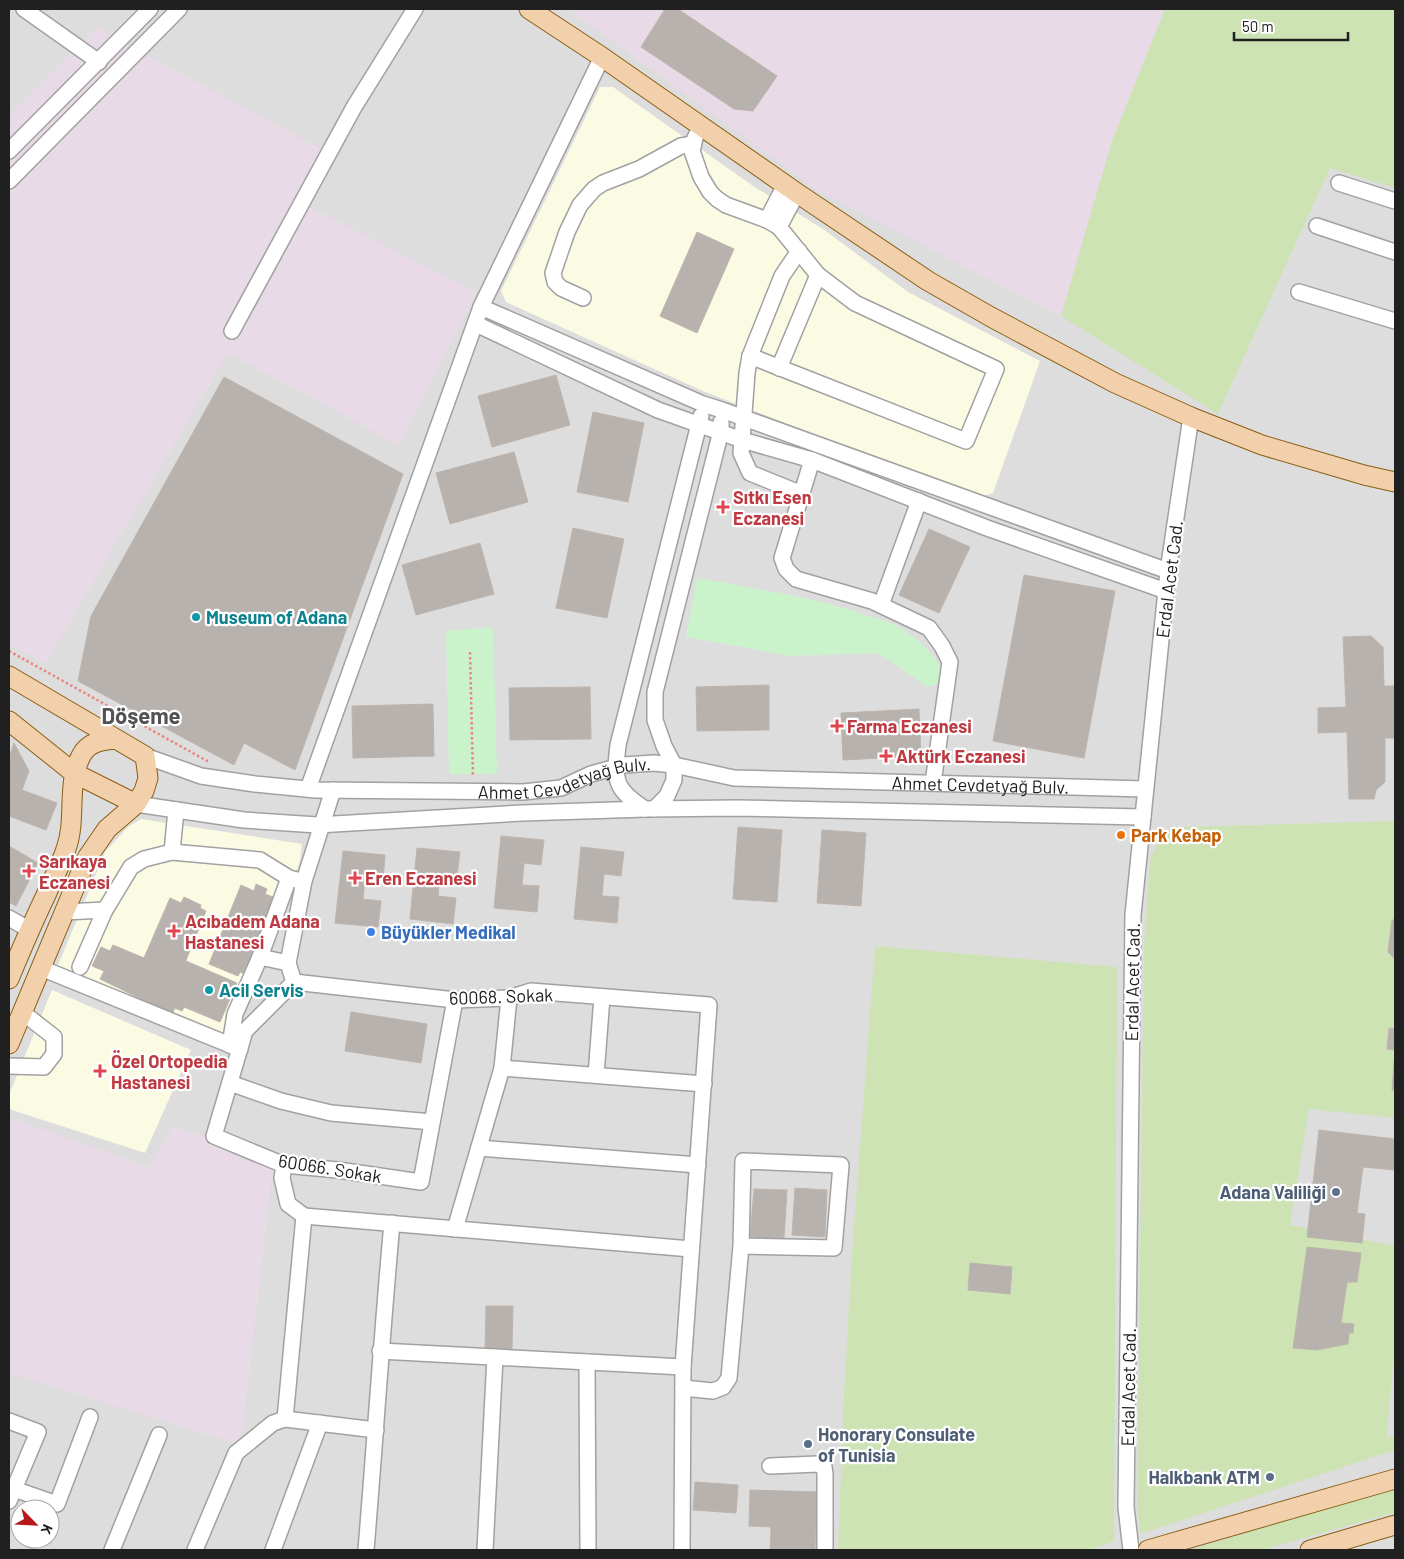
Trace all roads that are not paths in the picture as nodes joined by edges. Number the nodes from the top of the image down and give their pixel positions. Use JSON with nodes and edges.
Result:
{"nodes":[{"id":1,"x":24,"y":9,"type":"edge"},
{"id":2,"x":150,"y":9,"type":"edge"},
{"id":3,"x":179,"y":9,"type":"edge"},
{"id":4,"x":415,"y":9,"type":"edge"},
{"id":5,"x":529,"y":9,"type":"edge"},
{"id":6,"x":602,"y":57,"type":"junction"},
{"id":7,"x":99,"y":62,"type":"junction"},
{"id":8,"x":701,"y":126,"type":"junction"},
{"id":9,"x":693,"y":144,"type":"junction"},
{"id":10,"x":9,"y":151,"type":"edge"},
{"id":11,"x":9,"y":181,"type":"edge"},
{"id":12,"x":1339,"y":183,"type":"dead end"},
{"id":13,"x":791,"y":189,"type":"junction"},
{"id":14,"x":1395,"y":201,"type":"edge"},
{"id":15,"x":773,"y":224,"type":"junction"},
{"id":16,"x":1317,"y":226,"type":"dead end"},
{"id":17,"x":799,"y":251,"type":"junction"},
{"id":18,"x":1395,"y":252,"type":"edge"},
{"id":19,"x":818,"y":275,"type":"junction"},
{"id":20,"x":1299,"y":292,"type":"dead end"},
{"id":21,"x":583,"y":298,"type":"dead end"},
{"id":22,"x":481,"y":307,"type":"junction"},
{"id":23,"x":1395,"y":321,"type":"edge"},
{"id":24,"x":476,"y":324,"type":"junction"},
{"id":25,"x":232,"y":331,"type":"dead end"},
{"id":26,"x":750,"y":356,"type":"junction"},
{"id":27,"x":779,"y":368,"type":"junction"},
{"id":28,"x":703,"y":404,"type":"junction"},
{"id":29,"x":722,"y":410,"type":"junction"},
{"id":30,"x":1191,"y":417,"type":"junction"},
{"id":31,"x":744,"y":418,"type":"junction"},
{"id":32,"x":700,"y":424,"type":"junction"},
{"id":33,"x":720,"y":431,"type":"junction"},
{"id":34,"x":742,"y":440,"type":"junction"},
{"id":35,"x":812,"y":460,"type":"junction"},
{"id":36,"x":1395,"y":482,"type":"edge"},
{"id":37,"x":802,"y":494,"type":"junction"},
{"id":38,"x":919,"y":502,"type":"junction"},
{"id":39,"x":1168,"y":571,"type":"junction"},
{"id":40,"x":1166,"y":591,"type":"junction"},
{"id":41,"x":882,"y":605,"type":"junction"},
{"id":42,"x":9,"y":676,"type":"edge"},
{"id":43,"x":9,"y":721,"type":"edge"},
{"id":44,"x":116,"y":739,"type":"junction"},
{"id":45,"x":145,"y":756,"type":"junction"},
{"id":46,"x":674,"y":765,"type":"junction"},
{"id":47,"x":616,"y":767,"type":"junction"},
{"id":48,"x":74,"y":773,"type":"junction"},
{"id":49,"x":933,"y":783,"type":"junction"},
{"id":50,"x":308,"y":789,"type":"junction"},
{"id":51,"x":1145,"y":789,"type":"junction"},
{"id":52,"x":333,"y":790,"type":"junction"},
{"id":53,"x":136,"y":804,"type":"junction"},
{"id":54,"x":649,"y":809,"type":"junction"},
{"id":55,"x":176,"y":810,"type":"junction"},
{"id":56,"x":1142,"y":817,"type":"junction"},
{"id":57,"x":321,"y":825,"type":"junction"},
{"id":58,"x":172,"y":852,"type":"junction"},
{"id":59,"x":289,"y":878,"type":"junction"},
{"id":60,"x":304,"y":881,"type":"junction"},
{"id":61,"x":105,"y":910,"type":"junction"},
{"id":62,"x":64,"y":912,"type":"junction"},
{"id":63,"x":9,"y":918,"type":"edge"},
{"id":64,"x":30,"y":930,"type":"junction"},
{"id":65,"x":260,"y":957,"type":"junction"},
{"id":66,"x":288,"y":963,"type":"junction"},
{"id":67,"x":80,"y":967,"type":"dead end"},
{"id":68,"x":41,"y":968,"type":"junction"},
{"id":69,"x":9,"y":979,"type":"edge"},
{"id":70,"x":294,"y":982,"type":"junction"},
{"id":71,"x":602,"y":997,"type":"junction"},
{"id":72,"x":509,"y":998,"type":"junction"},
{"id":73,"x":455,"y":1000,"type":"junction"},
{"id":74,"x":22,"y":1012,"type":"junction"},
{"id":75,"x":9,"y":1044,"type":"edge"},
{"id":76,"x":235,"y":1047,"type":"junction"},
{"id":77,"x":9,"y":1066,"type":"edge"},
{"id":78,"x":502,"y":1068,"type":"junction"},
{"id":79,"x":596,"y":1075,"type":"junction"},
{"id":80,"x":230,"y":1084,"type":"junction"},
{"id":81,"x":704,"y":1084,"type":"junction"},
{"id":82,"x":432,"y":1122,"type":"junction"},
{"id":83,"x":479,"y":1148,"type":"junction"},
{"id":84,"x":284,"y":1164,"type":"junction"},
{"id":85,"x":698,"y":1164,"type":"junction"},
{"id":86,"x":304,"y":1216,"type":"junction"},
{"id":87,"x":392,"y":1223,"type":"junction"},
{"id":88,"x":455,"y":1229,"type":"junction"},
{"id":89,"x":741,"y":1246,"type":"junction"},
{"id":90,"x":691,"y":1249,"type":"junction"},
{"id":91,"x":380,"y":1351,"type":"junction"},
{"id":92,"x":495,"y":1357,"type":"junction"},
{"id":93,"x":587,"y":1362,"type":"junction"},
{"id":94,"x":683,"y":1367,"type":"junction"},
{"id":95,"x":683,"y":1388,"type":"junction"},
{"id":96,"x":90,"y":1417,"type":"dead end"},
{"id":97,"x":285,"y":1419,"type":"junction"},
{"id":98,"x":9,"y":1421,"type":"edge"},
{"id":99,"x":320,"y":1423,"type":"junction"},
{"id":100,"x":376,"y":1430,"type":"junction"},
{"id":101,"x":160,"y":1435,"type":"dead end"},
{"id":102,"x":770,"y":1466,"type":"dead end"},
{"id":103,"x":1395,"y":1478,"type":"edge"},
{"id":104,"x":11,"y":1495,"type":"edge"},
{"id":105,"x":1395,"y":1525,"type":"edge"},
{"id":106,"x":112,"y":1550,"type":"edge"},
{"id":107,"x":195,"y":1550,"type":"edge"},
{"id":108,"x":273,"y":1550,"type":"edge"},
{"id":109,"x":366,"y":1550,"type":"edge"},
{"id":110,"x":484,"y":1550,"type":"edge"},
{"id":111,"x":588,"y":1550,"type":"edge"},
{"id":112,"x":682,"y":1550,"type":"edge"},
{"id":113,"x":825,"y":1550,"type":"edge"},
{"id":114,"x":1131,"y":1550,"type":"edge"},
{"id":115,"x":1148,"y":1550,"type":"edge"},
{"id":116,"x":1310,"y":1550,"type":"edge"}],
"edges":[{"from":1,"to":7,"type":"street"},
{"from":2,"to":7,"type":"street"},
{"from":3,"to":11,"type":"street"},
{"from":4,"to":25,"type":"street"},
{"from":5,"to":6,"type":"main road"},
{"from":6,"to":8,"type":"main road"},
{"from":6,"to":22,"type":"street"},
{"from":7,"to":10,"type":"street"},
{"from":8,"to":9,"type":"street"},
{"from":8,"to":13,"type":"main road"},
{"from":9,"to":15,"type":"street"},
{"from":9,"to":21,"type":"street"},
{"from":12,"to":14,"type":"street"},
{"from":13,"to":15,"type":"street"},
{"from":13,"to":30,"type":"main road"},
{"from":15,"to":17,"type":"street"},
{"from":16,"to":18,"type":"street"},
{"from":17,"to":19,"type":"street"},
{"from":17,"to":26,"type":"street"},
{"from":19,"to":27,"type":"street"},
{"from":19,"to":27,"type":"street"},
{"from":20,"to":23,"type":"street"},
{"from":22,"to":24,"type":"street"},
{"from":22,"to":28,"type":"street"},
{"from":24,"to":32,"type":"street"},
{"from":24,"to":50,"type":"street"},
{"from":26,"to":27,"type":"street"},
{"from":26,"to":31,"type":"street"},
{"from":28,"to":29,"type":"street"},
{"from":28,"to":32,"type":"street"},
{"from":29,"to":31,"type":"street"},
{"from":29,"to":33,"type":"street"},
{"from":30,"to":36,"type":"main road"},
{"from":30,"to":39,"type":"street","name":"Erdal Acet Cad."},
{"from":31,"to":34,"type":"street"},
{"from":31,"to":39,"type":"street"},
{"from":32,"to":33,"type":"street"},
{"from":32,"to":47,"type":"street"},
{"from":33,"to":34,"type":"street"},
{"from":33,"to":46,"type":"street"},
{"from":34,"to":35,"type":"street"},
{"from":34,"to":37,"type":"street"},
{"from":35,"to":37,"type":"street"},
{"from":35,"to":38,"type":"street"},
{"from":37,"to":41,"type":"street"},
{"from":38,"to":40,"type":"street"},
{"from":38,"to":41,"type":"street"},
{"from":39,"to":40,"type":"street","name":"Erdal Acet Cad."},
{"from":40,"to":51,"type":"street","name":"Erdal Acet Cad."},
{"from":41,"to":49,"type":"street"},
{"from":42,"to":44,"type":"main road","name":"Ahmet Cevdetyağ Bulv."},
{"from":43,"to":48,"type":"main road","name":"Ahmet Cevdetyağ Bulv."},
{"from":44,"to":45,"type":"main road","name":"Ahmet Cevdetyağ Bulv."},
{"from":44,"to":48,"type":"main road"},
{"from":45,"to":50,"type":"street","name":"Ahmet Cevdetyağ Bulv."},
{"from":45,"to":53,"type":"main road"},
{"from":46,"to":47,"type":"street","name":"Ahmet Cevdetyağ Bulv."},
{"from":46,"to":49,"type":"street","name":"Ahmet Cevdetyağ Bulv."},
{"from":46,"to":54,"type":"street"},
{"from":47,"to":52,"type":"street","name":"Ahmet Cevdetyağ Bulv."},
{"from":47,"to":54,"type":"street"},
{"from":48,"to":53,"type":"main road","name":"Ahmet Cevdetyağ Bulv."},
{"from":48,"to":64,"type":"main road"},
{"from":49,"to":51,"type":"street","name":"Ahmet Cevdetyağ Bulv."},
{"from":50,"to":52,"type":"street","name":"Ahmet Cevdetyağ Bulv."},
{"from":51,"to":56,"type":"street","name":"Erdal Acet Cad."},
{"from":52,"to":57,"type":"street"},
{"from":53,"to":55,"type":"street","name":"Ahmet Cevdetyağ Bulv."},
{"from":53,"to":62,"type":"main road"},
{"from":54,"to":56,"type":"street","name":"Ahmet Cevdetyağ Bulv."},
{"from":54,"to":57,"type":"street","name":"Ahmet Cevdetyağ Bulv."},
{"from":55,"to":57,"type":"street","name":"Ahmet Cevdetyağ Bulv."},
{"from":55,"to":58,"type":"street"},
{"from":56,"to":114,"type":"street","name":"Erdal Acet Cad."},
{"from":57,"to":60,"type":"street"},
{"from":58,"to":59,"type":"street"},
{"from":58,"to":61,"type":"street"},
{"from":59,"to":60,"type":"street"},
{"from":59,"to":65,"type":"street"},
{"from":60,"to":66,"type":"street"},
{"from":61,"to":62,"type":"street"},
{"from":61,"to":67,"type":"street"},
{"from":62,"to":68,"type":"main road"},
{"from":63,"to":64,"type":"street"},
{"from":64,"to":69,"type":"main road"},
{"from":65,"to":66,"type":"street"},
{"from":65,"to":76,"type":"street"},
{"from":66,"to":70,"type":"street"},
{"from":68,"to":74,"type":"main road"},
{"from":68,"to":76,"type":"street"},
{"from":70,"to":73,"type":"street","name":"60068. Sokak"},
{"from":70,"to":76,"type":"street"},
{"from":71,"to":72,"type":"street","name":"60068. Sokak"},
{"from":71,"to":79,"type":"street"},
{"from":71,"to":81,"type":"street","name":"60068. Sokak"},
{"from":72,"to":73,"type":"street","name":"60068. Sokak"},
{"from":72,"to":78,"type":"street"},
{"from":73,"to":82,"type":"street"},
{"from":74,"to":75,"type":"main road"},
{"from":74,"to":77,"type":"street"},
{"from":76,"to":80,"type":"street"},
{"from":78,"to":79,"type":"street"},
{"from":78,"to":83,"type":"street"},
{"from":79,"to":81,"type":"street"},
{"from":80,"to":82,"type":"street"},
{"from":80,"to":84,"type":"street","name":"60066. Sokak"},
{"from":81,"to":85,"type":"street"},
{"from":82,"to":84,"type":"street","name":"60066. Sokak"},
{"from":83,"to":85,"type":"street"},
{"from":83,"to":88,"type":"street"},
{"from":84,"to":86,"type":"street"},
{"from":85,"to":90,"type":"street"},
{"from":86,"to":87,"type":"street"},
{"from":86,"to":97,"type":"street"},
{"from":87,"to":88,"type":"street"},
{"from":87,"to":91,"type":"street"},
{"from":88,"to":90,"type":"street"},
{"from":89,"to":89,"type":"street"},
{"from":89,"to":95,"type":"street"},
{"from":90,"to":94,"type":"street"},
{"from":91,"to":92,"type":"street"},
{"from":91,"to":100,"type":"street"},
{"from":92,"to":93,"type":"street"},
{"from":92,"to":110,"type":"street"},
{"from":93,"to":94,"type":"street"},
{"from":93,"to":111,"type":"street"},
{"from":94,"to":95,"type":"street"},
{"from":95,"to":112,"type":"street"},
{"from":96,"to":104,"type":"street"},
{"from":97,"to":99,"type":"street"},
{"from":97,"to":107,"type":"street"},
{"from":98,"to":104,"type":"street"},
{"from":99,"to":100,"type":"street"},
{"from":99,"to":108,"type":"street"},
{"from":100,"to":109,"type":"street"},
{"from":101,"to":106,"type":"street"},
{"from":102,"to":113,"type":"street"},
{"from":103,"to":115,"type":"main road"},
{"from":105,"to":116,"type":"main road"}]}
